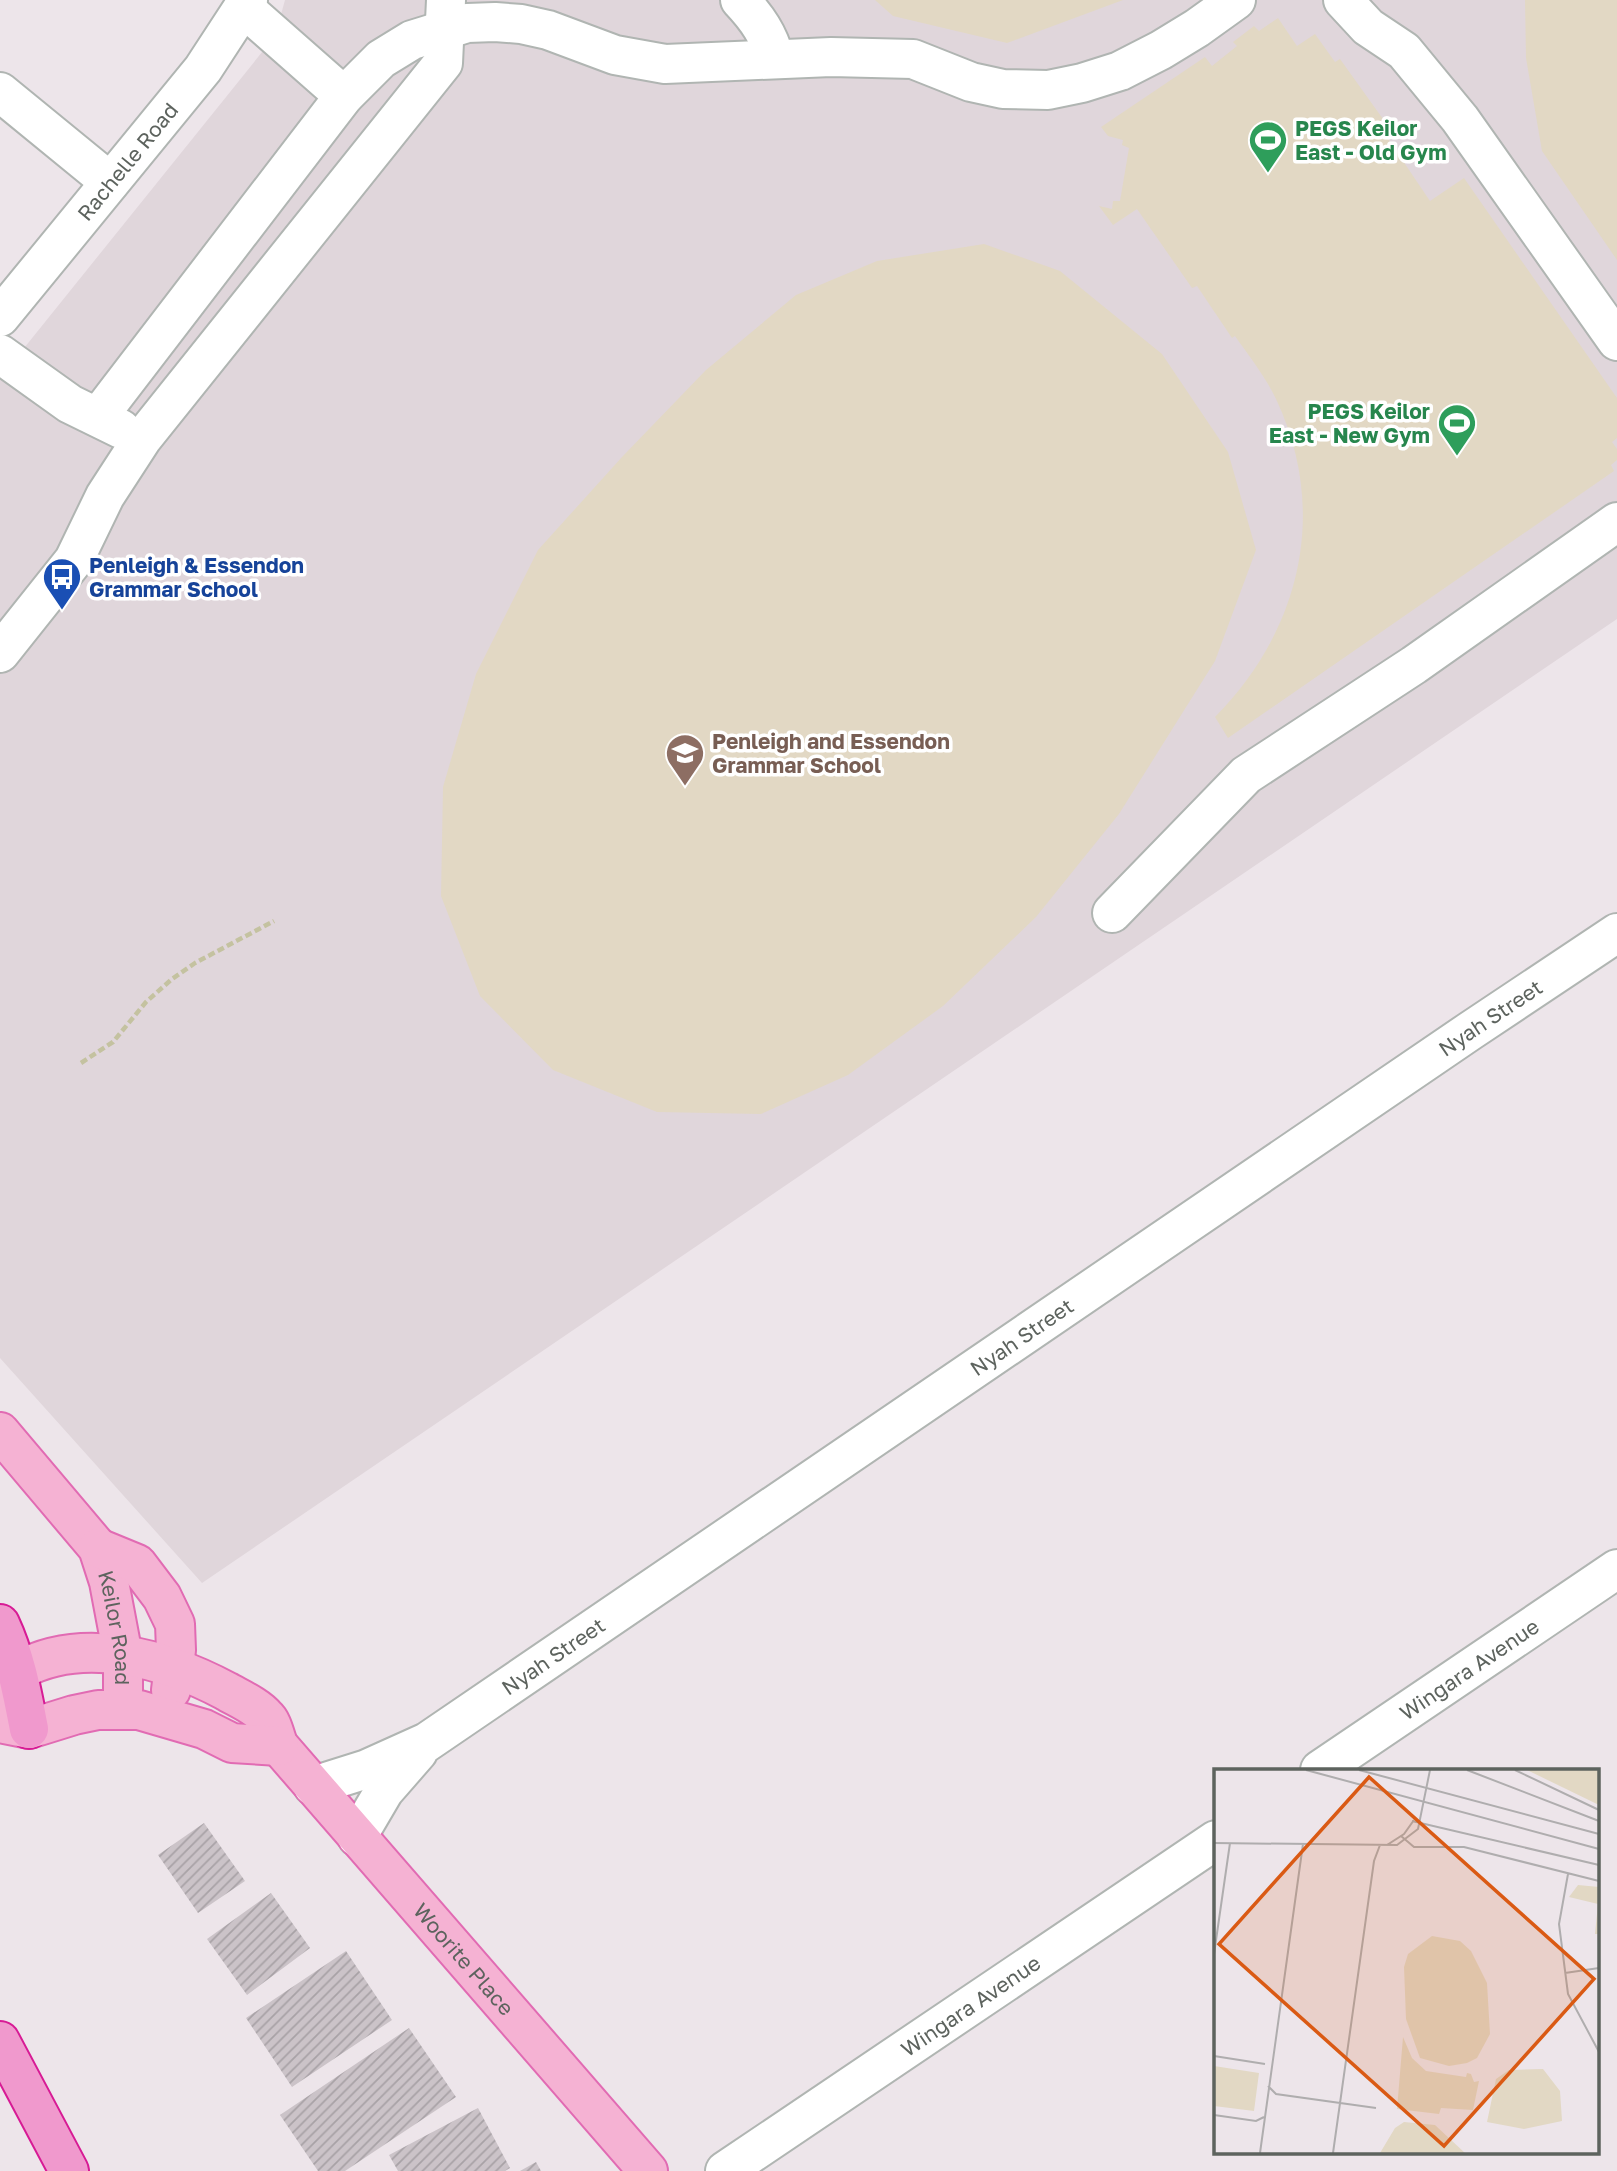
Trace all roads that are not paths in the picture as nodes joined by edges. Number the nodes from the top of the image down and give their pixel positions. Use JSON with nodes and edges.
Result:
{"nodes":[{"id":1,"x":740,"y":0,"type":"edge"},
{"id":2,"x":1236,"y":0,"type":"edge"},
{"id":3,"x":1343,"y":0,"type":"edge"},
{"id":4,"x":246,"y":4,"type":"edge"},
{"id":5,"x":446,"y":14,"type":"edge"},
{"id":6,"x":552,"y":15,"type":"edge"},
{"id":7,"x":775,"y":59,"type":"junction"},
{"id":8,"x":0,"y":92,"type":"edge"},
{"id":9,"x":344,"y":96,"type":"junction"},
{"id":10,"x":110,"y":182,"type":"junction"},
{"id":11,"x":0,"y":317,"type":"edge"},
{"id":12,"x":1617,"y":341,"type":"edge"},
{"id":13,"x":0,"y":354,"type":"edge"},
{"id":14,"x":98,"y":417,"type":"junction"},
{"id":15,"x":142,"y":439,"type":"junction"},
{"id":16,"x":1617,"y":522,"type":"edge"},
{"id":17,"x":0,"y":653,"type":"edge"},
{"id":18,"x":1112,"y":913,"type":"dead end"},
{"id":19,"x":1617,"y":933,"type":"edge"},
{"id":20,"x":0,"y":1432,"type":"edge"},
{"id":21,"x":98,"y":1548,"type":"junction"},
{"id":22,"x":1617,"y":1569,"type":"edge"},
{"id":23,"x":0,"y":1624,"type":"edge"},
{"id":24,"x":123,"y":1656,"type":"junction"},
{"id":25,"x":175,"y":1668,"type":"junction"},
{"id":26,"x":9,"y":1683,"type":"edge"},
{"id":27,"x":123,"y":1709,"type":"junction"},
{"id":28,"x":166,"y":1716,"type":"junction"},
{"id":29,"x":15,"y":1726,"type":"edge"},
{"id":30,"x":427,"y":1742,"type":"junction"},
{"id":31,"x":279,"y":1746,"type":"junction"},
{"id":32,"x":1321,"y":1769,"type":"edge"},
{"id":33,"x":313,"y":1786,"type":"junction"},
{"id":34,"x":357,"y":1837,"type":"junction"},
{"id":35,"x":1214,"y":1841,"type":"edge"},
{"id":36,"x":0,"y":2041,"type":"edge"},
{"id":37,"x":69,"y":2171,"type":"edge"},
{"id":38,"x":648,"y":2171,"type":"edge"},
{"id":39,"x":725,"y":2171,"type":"edge"}],
"edges":[{"from":1,"to":7,"type":"street"},
{"from":2,"to":7,"type":"street"},
{"from":3,"to":12,"type":"street"},
{"from":4,"to":9,"type":"street"},
{"from":4,"to":10,"type":"street","name":"Rachelle Road"},
{"from":5,"to":6,"type":"street"},
{"from":5,"to":9,"type":"street"},
{"from":5,"to":15,"type":"street"},
{"from":6,"to":7,"type":"street"},
{"from":8,"to":10,"type":"street"},
{"from":9,"to":14,"type":"street"},
{"from":10,"to":11,"type":"street","name":"Rachelle Road"},
{"from":13,"to":14,"type":"street"},
{"from":14,"to":15,"type":"street"},
{"from":15,"to":17,"type":"street"},
{"from":16,"to":18,"type":"street"},
{"from":19,"to":30,"type":"street","name":"Nyah Street"},
{"from":20,"to":21,"type":"main road","name":"Keilor Road"},
{"from":21,"to":24,"type":"main road","name":"Keilor Road"},
{"from":21,"to":25,"type":"main road","name":"Keilor Road"},
{"from":22,"to":32,"type":"street","name":"Wingara Avenue"},
{"from":23,"to":26,"type":"highway"},
{"from":24,"to":25,"type":"main road","name":"Woorite Place"},
{"from":24,"to":26,"type":"main road","name":"Woorite Place"},
{"from":24,"to":27,"type":"main road","name":"Keilor Road"},
{"from":25,"to":28,"type":"main road","name":"Keilor Road"},
{"from":25,"to":31,"type":"main road","name":"Woorite Place"},
{"from":26,"to":29,"type":"highway"},
{"from":27,"to":28,"type":"main road"},
{"from":27,"to":29,"type":"main road"},
{"from":28,"to":31,"type":"main road"},
{"from":30,"to":33,"type":"street","name":"Nyah Street"},
{"from":30,"to":34,"type":"street","name":"Nyah Street"},
{"from":31,"to":33,"type":"main road","name":"Woorite Place"},
{"from":33,"to":34,"type":"main road","name":"Woorite Place"},
{"from":34,"to":38,"type":"main road","name":"Woorite Place"},
{"from":35,"to":39,"type":"street","name":"Wingara Avenue"},
{"from":36,"to":37,"type":"highway"}]}
